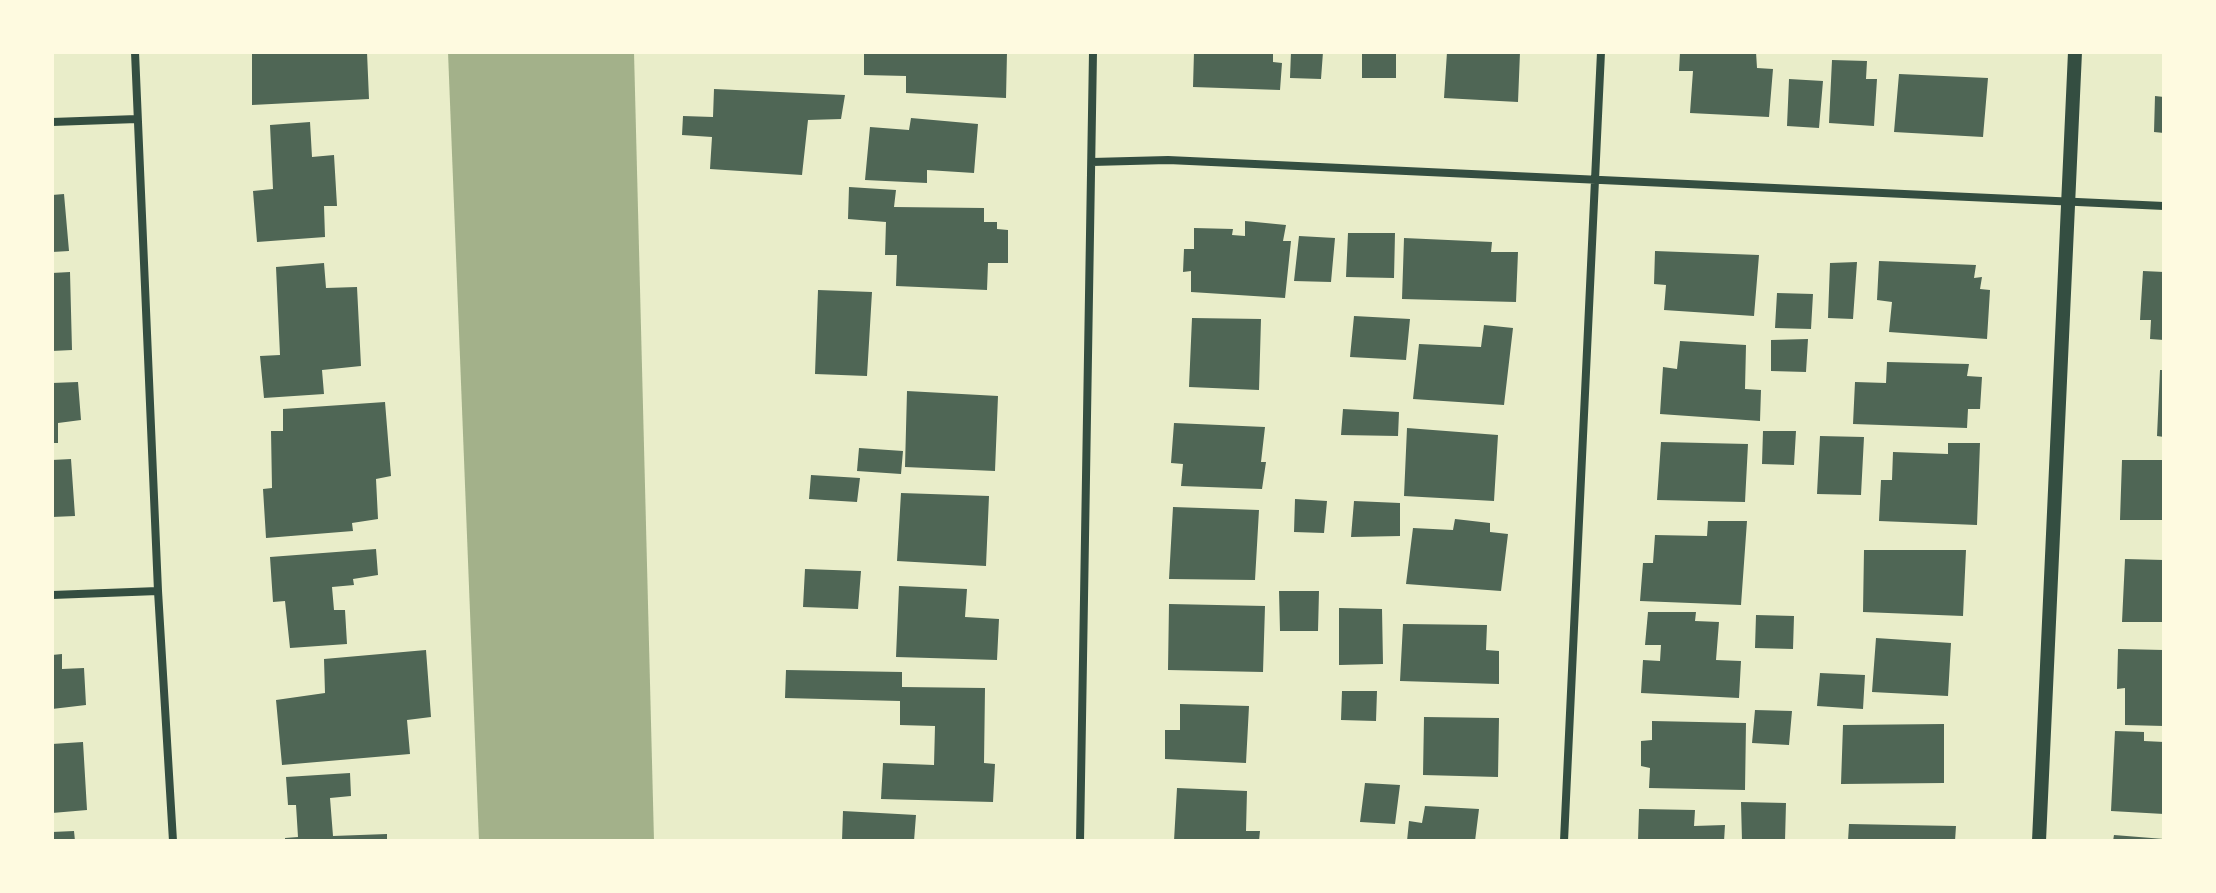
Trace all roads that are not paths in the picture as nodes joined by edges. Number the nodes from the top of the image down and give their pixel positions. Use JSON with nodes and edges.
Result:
{"nodes":[{"id":1,"x":135,"y":52,"type":"edge"},
{"id":2,"x":1093,"y":52,"type":"edge"},
{"id":3,"x":1601,"y":52,"type":"edge"},
{"id":4,"x":2075,"y":52,"type":"edge"},
{"id":5,"x":137,"y":119,"type":"junction"},
{"id":6,"x":52,"y":122,"type":"edge"},
{"id":7,"x":1092,"y":162,"type":"junction"},
{"id":8,"x":1595,"y":179,"type":"junction"},
{"id":9,"x":2067,"y":200,"type":"junction"},
{"id":10,"x":2164,"y":206,"type":"edge"},
{"id":11,"x":158,"y":591,"type":"junction"},
{"id":12,"x":52,"y":595,"type":"edge"},
{"id":13,"x":173,"y":841,"type":"edge"},
{"id":14,"x":1080,"y":841,"type":"edge"},
{"id":15,"x":1564,"y":841,"type":"edge"},
{"id":16,"x":2039,"y":841,"type":"edge"}],
"edges":[{"from":1,"to":5,"type":"street"},
{"from":2,"to":7,"type":"street"},
{"from":3,"to":8,"type":"street"},
{"from":4,"to":9,"type":"street"},
{"from":5,"to":6,"type":"street"},
{"from":5,"to":11,"type":"street"},
{"from":7,"to":8,"type":"street"},
{"from":7,"to":14,"type":"street"},
{"from":8,"to":9,"type":"street"},
{"from":8,"to":15,"type":"street"},
{"from":9,"to":10,"type":"street"},
{"from":9,"to":16,"type":"street"},
{"from":11,"to":12,"type":"street"},
{"from":11,"to":13,"type":"street"}]}
